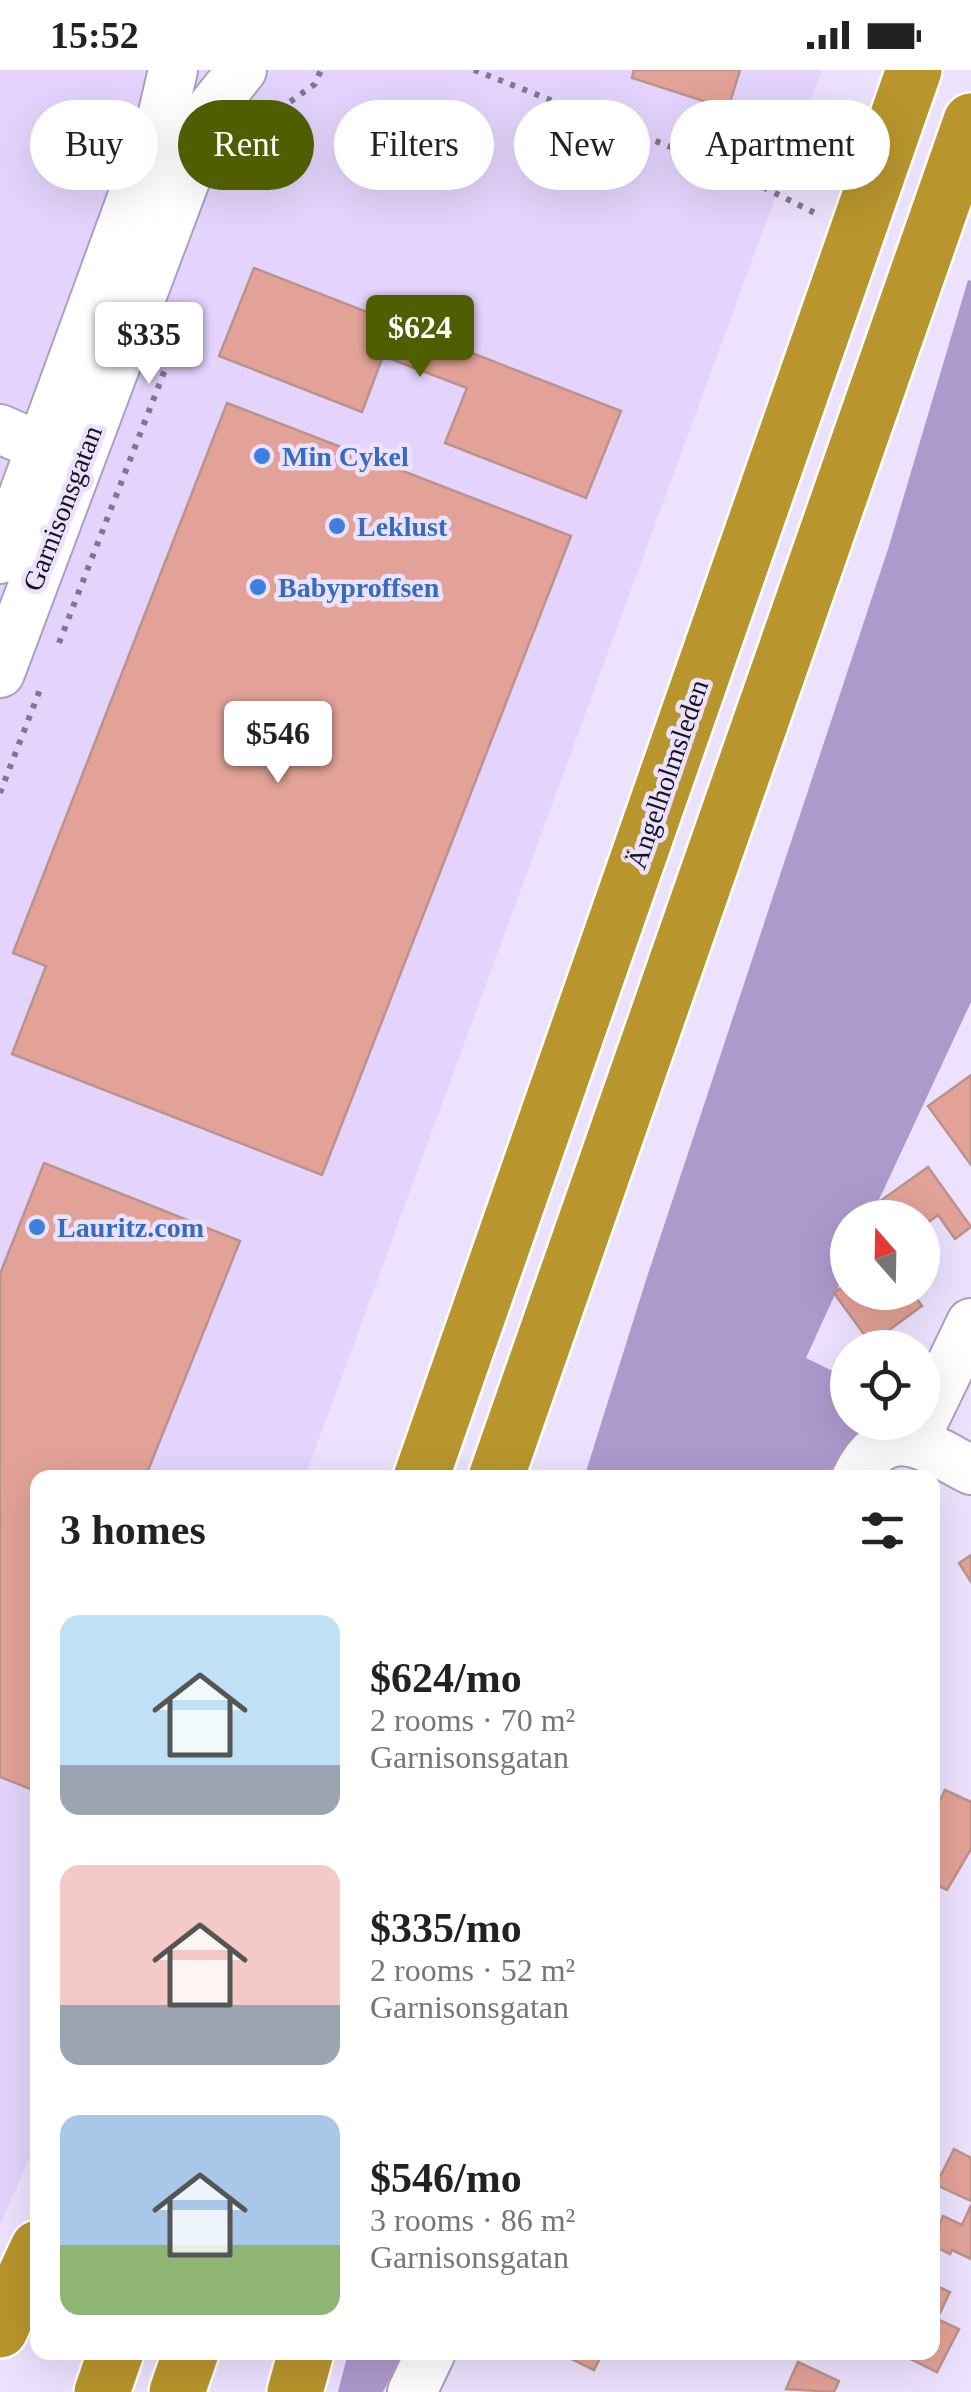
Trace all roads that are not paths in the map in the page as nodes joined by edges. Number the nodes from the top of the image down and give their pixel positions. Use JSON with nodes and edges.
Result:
{"nodes":[{"id":1,"x":173,"y":70,"type":"edge"},
{"id":2,"x":242,"y":70,"type":"edge"},
{"id":3,"x":914,"y":70,"type":"edge"},
{"id":4,"x":971,"y":121,"type":"edge"},
{"id":5,"x":20,"y":438,"type":"edge"},
{"id":6,"x":0,"y":559,"type":"edge"},
{"id":7,"x":22,"y":678,"type":"edge"},
{"id":8,"x":660,"y":1008,"type":"junction"},
{"id":9,"x":520,"y":1196,"type":"junction"},
{"id":10,"x":971,"y":1323,"type":"edge"},
{"id":11,"x":940,"y":1387,"type":"edge"},
{"id":12,"x":899,"y":1440,"type":"edge"},
{"id":13,"x":914,"y":1440,"type":"edge"},
{"id":14,"x":387,"y":1470,"type":"edge"},
{"id":15,"x":424,"y":1470,"type":"edge"},
{"id":16,"x":499,"y":1470,"type":"edge"},
{"id":17,"x":537,"y":1470,"type":"edge"},
{"id":18,"x":861,"y":1470,"type":"edge"},
{"id":19,"x":971,"y":1470,"type":"edge"},
{"id":20,"x":30,"y":2265,"type":"edge"},
{"id":21,"x":0,"y":2330,"type":"edge"},
{"id":22,"x":113,"y":2360,"type":"edge"},
{"id":23,"x":188,"y":2360,"type":"edge"},
{"id":24,"x":304,"y":2360,"type":"edge"},
{"id":25,"x":427,"y":2360,"type":"edge"},
{"id":26,"x":102,"y":2392,"type":"edge"},
{"id":27,"x":177,"y":2392,"type":"edge"},
{"id":28,"x":296,"y":2392,"type":"edge"},
{"id":29,"x":412,"y":2392,"type":"edge"}],
"edges":[{"from":1,"to":5,"type":"street","name":"Garnisonsgatan"},
{"from":2,"to":7,"type":"street","name":"Garnisonsgatan"},
{"from":3,"to":9,"type":"highway","name":"Ängelholmsleden"},
{"from":4,"to":8,"type":"highway"},
{"from":5,"to":6,"type":"street","name":"Garnisonsgatan"},
{"from":8,"to":16,"type":"highway"},
{"from":8,"to":17,"type":"highway"},
{"from":9,"to":14,"type":"highway"},
{"from":9,"to":15,"type":"highway","name":"Ängelholmsleden"},
{"from":10,"to":11,"type":"street"},
{"from":12,"to":18,"type":"street"},
{"from":13,"to":19,"type":"street"},
{"from":20,"to":21,"type":"highway"},
{"from":22,"to":26,"type":"highway"},
{"from":23,"to":27,"type":"highway"},
{"from":24,"to":28,"type":"highway"},
{"from":25,"to":29,"type":"street"}]}
